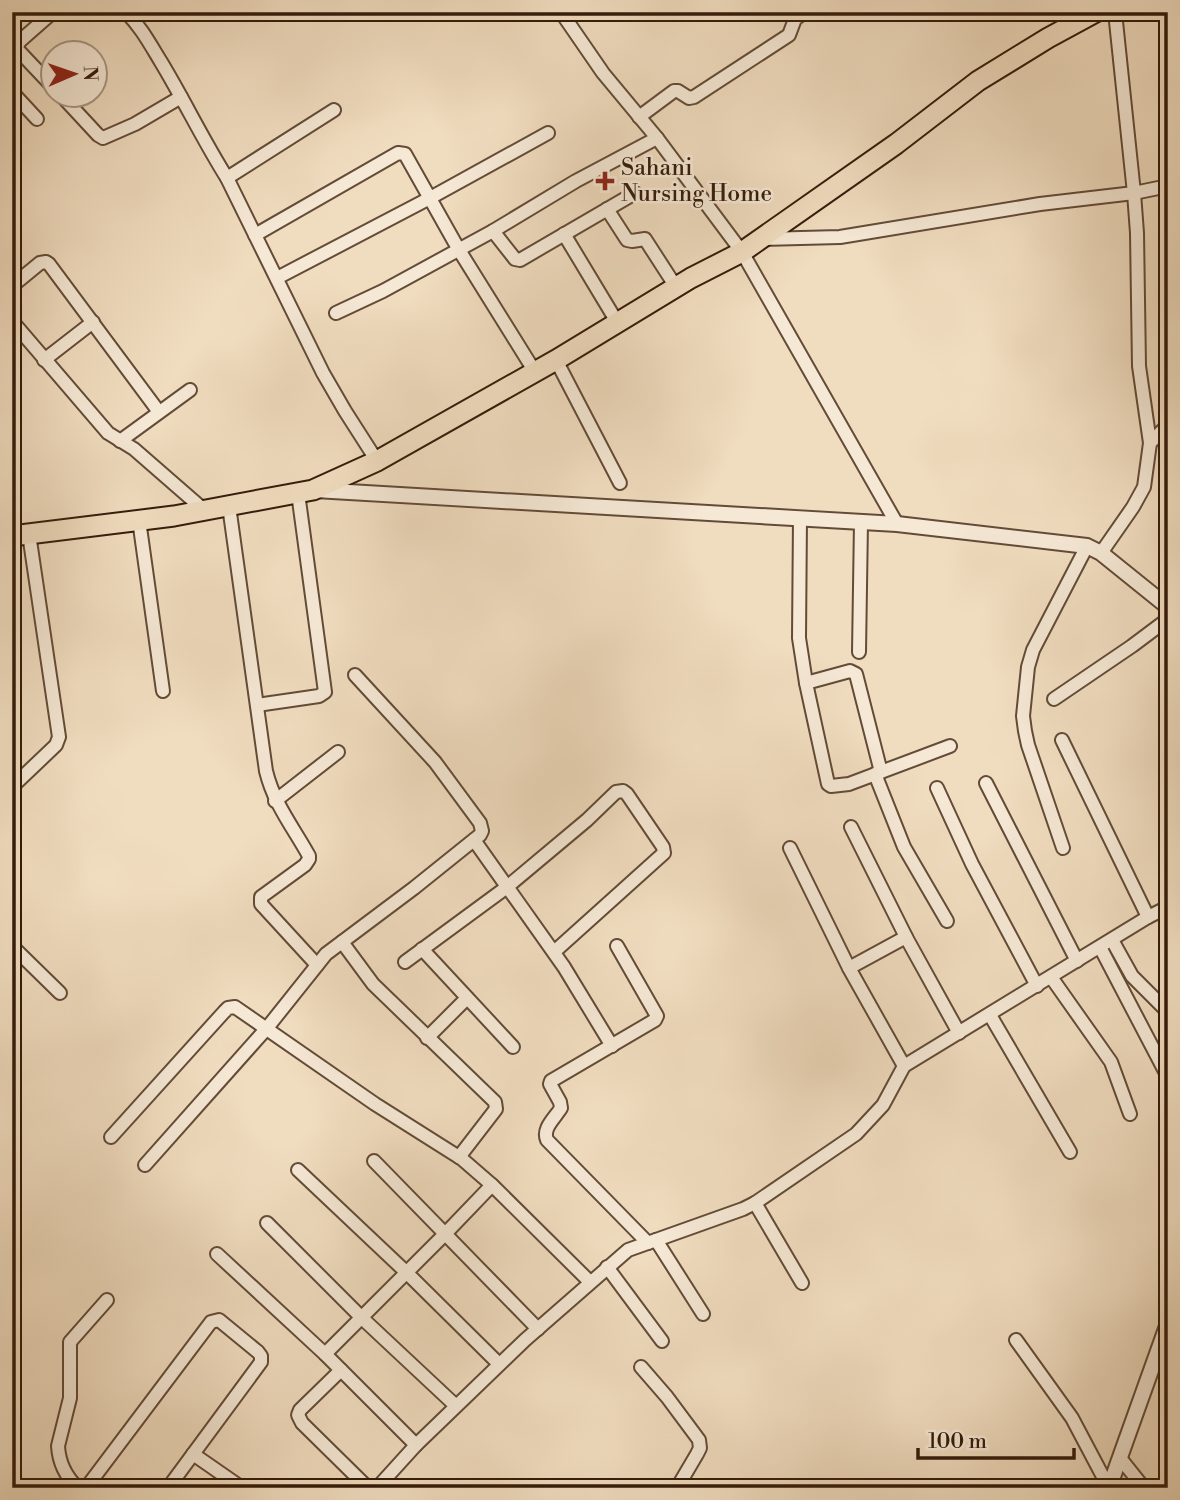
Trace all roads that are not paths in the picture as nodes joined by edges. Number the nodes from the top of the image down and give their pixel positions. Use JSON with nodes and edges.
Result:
{"nodes":[{"id":1,"x":53,"y":12,"type":"edge"},
{"id":2,"x":126,"y":12,"type":"edge"},
{"id":3,"x":561,"y":12,"type":"edge"},
{"id":4,"x":805,"y":12,"type":"edge"},
{"id":5,"x":1096,"y":12,"type":"edge"},
{"id":6,"x":1115,"y":12,"type":"edge"},
{"id":7,"x":38,"y":71,"type":"edge"},
{"id":8,"x":12,"y":92,"type":"edge"},
{"id":9,"x":181,"y":97,"type":"junction"},
{"id":10,"x":73,"y":108,"type":"edge"},
{"id":11,"x":334,"y":110,"type":"dead end"},
{"id":12,"x":639,"y":117,"type":"junction"},
{"id":13,"x":37,"y":119,"type":"dead end"},
{"id":14,"x":548,"y":133,"type":"dead end"},
{"id":15,"x":657,"y":138,"type":"junction"},
{"id":16,"x":227,"y":178,"type":"junction"},
{"id":17,"x":1168,"y":186,"type":"edge"},
{"id":18,"x":635,"y":193,"type":"dead end"},
{"id":19,"x":1134,"y":193,"type":"junction"},
{"id":20,"x":430,"y":198,"type":"junction"},
{"id":21,"x":607,"y":209,"type":"junction"},
{"id":22,"x":493,"y":231,"type":"junction"},
{"id":23,"x":565,"y":234,"type":"junction"},
{"id":24,"x":255,"y":235,"type":"junction"},
{"id":25,"x":761,"y":239,"type":"junction"},
{"id":26,"x":459,"y":250,"type":"junction"},
{"id":27,"x":742,"y":252,"type":"junction"},
{"id":28,"x":277,"y":278,"type":"junction"},
{"id":29,"x":12,"y":286,"type":"edge"},
{"id":30,"x":677,"y":287,"type":"junction"},
{"id":31,"x":336,"y":313,"type":"dead end"},
{"id":32,"x":12,"y":321,"type":"edge"},
{"id":33,"x":93,"y":321,"type":"junction"},
{"id":34,"x":617,"y":322,"type":"junction"},
{"id":35,"x":44,"y":360,"type":"junction"},
{"id":36,"x":556,"y":360,"type":"junction"},
{"id":37,"x":535,"y":372,"type":"junction"},
{"id":38,"x":190,"y":390,"type":"dead end"},
{"id":39,"x":159,"y":412,"type":"junction"},
{"id":40,"x":1168,"y":425,"type":"edge"},
{"id":41,"x":120,"y":440,"type":"junction"},
{"id":42,"x":1150,"y":443,"type":"junction"},
{"id":43,"x":376,"y":461,"type":"junction"},
{"id":44,"x":620,"y":483,"type":"dead end"},
{"id":45,"x":306,"y":491,"type":"junction"},
{"id":46,"x":229,"y":506,"type":"junction"},
{"id":47,"x":204,"y":510,"type":"junction"},
{"id":48,"x":800,"y":518,"type":"junction"},
{"id":49,"x":139,"y":520,"type":"junction"},
{"id":50,"x":861,"y":522,"type":"junction"},
{"id":51,"x":897,"y":524,"type":"junction"},
{"id":52,"x":21,"y":535,"type":"edge"},
{"id":53,"x":1087,"y":546,"type":"junction"},
{"id":54,"x":1101,"y":553,"type":"junction"},
{"id":55,"x":1168,"y":607,"type":"edge"},
{"id":56,"x":1168,"y":619,"type":"edge"},
{"id":57,"x":859,"y":652,"type":"dead end"},
{"id":58,"x":355,"y":675,"type":"dead end"},
{"id":59,"x":806,"y":683,"type":"junction"},
{"id":60,"x":163,"y":691,"type":"dead end"},
{"id":61,"x":1054,"y":699,"type":"dead end"},
{"id":62,"x":257,"y":705,"type":"junction"},
{"id":63,"x":1062,"y":740,"type":"dead end"},
{"id":64,"x":950,"y":746,"type":"dead end"},
{"id":65,"x":338,"y":752,"type":"dead end"},
{"id":66,"x":878,"y":773,"type":"junction"},
{"id":67,"x":986,"y":783,"type":"dead end"},
{"id":68,"x":12,"y":787,"type":"edge"},
{"id":69,"x":937,"y":788,"type":"dead end"},
{"id":70,"x":275,"y":801,"type":"junction"},
{"id":71,"x":851,"y":827,"type":"dead end"},
{"id":72,"x":474,"y":841,"type":"junction"},
{"id":73,"x":790,"y":848,"type":"dead end"},
{"id":74,"x":1063,"y":848,"type":"dead end"},
{"id":75,"x":507,"y":887,"type":"junction"},
{"id":76,"x":1168,"y":907,"type":"edge"},
{"id":77,"x":1148,"y":917,"type":"junction"},
{"id":78,"x":947,"y":921,"type":"dead end"},
{"id":79,"x":906,"y":937,"type":"junction"},
{"id":80,"x":1112,"y":940,"type":"junction"},
{"id":81,"x":342,"y":942,"type":"junction"},
{"id":82,"x":12,"y":946,"type":"edge"},
{"id":83,"x":617,"y":946,"type":"dead end"},
{"id":84,"x":1100,"y":947,"type":"junction"},
{"id":85,"x":422,"y":949,"type":"junction"},
{"id":86,"x":554,"y":952,"type":"junction"},
{"id":87,"x":1077,"y":961,"type":"junction"},
{"id":88,"x":405,"y":962,"type":"dead end"},
{"id":89,"x":317,"y":965,"type":"junction"},
{"id":90,"x":849,"y":968,"type":"junction"},
{"id":91,"x":1051,"y":977,"type":"junction"},
{"id":92,"x":1037,"y":986,"type":"junction"},
{"id":93,"x":60,"y":993,"type":"dead end"},
{"id":94,"x":467,"y":998,"type":"junction"},
{"id":95,"x":1168,"y":1012,"type":"edge"},
{"id":96,"x":990,"y":1015,"type":"junction"},
{"id":97,"x":267,"y":1028,"type":"junction"},
{"id":98,"x":959,"y":1033,"type":"junction"},
{"id":99,"x":427,"y":1038,"type":"junction"},
{"id":100,"x":612,"y":1046,"type":"junction"},
{"id":101,"x":513,"y":1047,"type":"dead end"},
{"id":102,"x":904,"y":1066,"type":"junction"},
{"id":103,"x":1168,"y":1077,"type":"edge"},
{"id":104,"x":1130,"y":1114,"type":"dead end"},
{"id":105,"x":111,"y":1137,"type":"dead end"},
{"id":106,"x":1070,"y":1152,"type":"dead end"},
{"id":107,"x":458,"y":1157,"type":"junction"},
{"id":108,"x":374,"y":1161,"type":"dead end"},
{"id":109,"x":145,"y":1165,"type":"dead end"},
{"id":110,"x":298,"y":1170,"type":"dead end"},
{"id":111,"x":492,"y":1185,"type":"junction"},
{"id":112,"x":755,"y":1203,"type":"junction"},
{"id":113,"x":267,"y":1223,"type":"dead end"},
{"id":114,"x":445,"y":1234,"type":"junction"},
{"id":115,"x":652,"y":1241,"type":"junction"},
{"id":116,"x":217,"y":1254,"type":"dead end"},
{"id":117,"x":607,"y":1267,"type":"junction"},
{"id":118,"x":406,"y":1272,"type":"junction"},
{"id":119,"x":590,"y":1282,"type":"junction"},
{"id":120,"x":802,"y":1283,"type":"dead end"},
{"id":121,"x":107,"y":1300,"type":"dead end"},
{"id":122,"x":703,"y":1314,"type":"dead end"},
{"id":123,"x":362,"y":1318,"type":"junction"},
{"id":124,"x":1168,"y":1322,"type":"edge"},
{"id":125,"x":538,"y":1329,"type":"junction"},
{"id":126,"x":1016,"y":1340,"type":"dead end"},
{"id":127,"x":662,"y":1341,"type":"dead end"},
{"id":128,"x":325,"y":1354,"type":"junction"},
{"id":129,"x":499,"y":1364,"type":"junction"},
{"id":130,"x":641,"y":1367,"type":"dead end"},
{"id":131,"x":341,"y":1370,"type":"junction"},
{"id":132,"x":456,"y":1406,"type":"junction"},
{"id":133,"x":416,"y":1445,"type":"junction"},
{"id":134,"x":193,"y":1454,"type":"junction"},
{"id":135,"x":1120,"y":1458,"type":"junction"},
{"id":136,"x":78,"y":1488,"type":"edge"},
{"id":137,"x":86,"y":1488,"type":"edge"},
{"id":138,"x":167,"y":1488,"type":"edge"},
{"id":139,"x":242,"y":1488,"type":"edge"},
{"id":140,"x":368,"y":1488,"type":"edge"},
{"id":141,"x":377,"y":1488,"type":"edge"},
{"id":142,"x":677,"y":1488,"type":"edge"},
{"id":143,"x":1109,"y":1488,"type":"edge"},
{"id":144,"x":1144,"y":1488,"type":"edge"}],
"edges":[{"from":1,"to":7,"type":"street"},
{"from":2,"to":9,"type":"street"},
{"from":3,"to":12,"type":"street"},
{"from":4,"to":12,"type":"street"},
{"from":5,"to":25,"type":"main road"},
{"from":6,"to":19,"type":"street"},
{"from":8,"to":13,"type":"street"},
{"from":9,"to":10,"type":"street"},
{"from":9,"to":16,"type":"street"},
{"from":11,"to":16,"type":"street"},
{"from":12,"to":15,"type":"street"},
{"from":14,"to":20,"type":"street"},
{"from":15,"to":22,"type":"street"},
{"from":15,"to":27,"type":"street"},
{"from":16,"to":24,"type":"street"},
{"from":17,"to":19,"type":"street"},
{"from":18,"to":21,"type":"street"},
{"from":19,"to":25,"type":"street"},
{"from":19,"to":42,"type":"street"},
{"from":20,"to":24,"type":"street"},
{"from":20,"to":26,"type":"street"},
{"from":20,"to":28,"type":"street"},
{"from":21,"to":23,"type":"street"},
{"from":21,"to":30,"type":"street"},
{"from":22,"to":23,"type":"street"},
{"from":22,"to":26,"type":"street"},
{"from":23,"to":34,"type":"street"},
{"from":24,"to":28,"type":"street"},
{"from":25,"to":27,"type":"main road"},
{"from":26,"to":31,"type":"street"},
{"from":26,"to":37,"type":"street"},
{"from":27,"to":30,"type":"main road"},
{"from":27,"to":51,"type":"street"},
{"from":28,"to":43,"type":"street"},
{"from":29,"to":33,"type":"street"},
{"from":30,"to":34,"type":"main road"},
{"from":32,"to":35,"type":"street"},
{"from":33,"to":35,"type":"street"},
{"from":33,"to":39,"type":"street"},
{"from":34,"to":36,"type":"main road"},
{"from":35,"to":41,"type":"street"},
{"from":36,"to":37,"type":"main road"},
{"from":36,"to":44,"type":"street"},
{"from":37,"to":43,"type":"main road"},
{"from":38,"to":39,"type":"street"},
{"from":39,"to":41,"type":"street"},
{"from":40,"to":42,"type":"street"},
{"from":41,"to":47,"type":"street"},
{"from":42,"to":54,"type":"street"},
{"from":43,"to":45,"type":"main road"},
{"from":45,"to":46,"type":"main road"},
{"from":45,"to":48,"type":"street"},
{"from":45,"to":62,"type":"street"},
{"from":46,"to":47,"type":"main road"},
{"from":46,"to":62,"type":"street"},
{"from":47,"to":49,"type":"main road"},
{"from":48,"to":50,"type":"street"},
{"from":48,"to":59,"type":"street"},
{"from":49,"to":52,"type":"main road"},
{"from":49,"to":60,"type":"street"},
{"from":50,"to":51,"type":"street"},
{"from":50,"to":57,"type":"street"},
{"from":51,"to":53,"type":"street"},
{"from":52,"to":68,"type":"street"},
{"from":53,"to":54,"type":"street"},
{"from":53,"to":74,"type":"street"},
{"from":54,"to":55,"type":"street"},
{"from":56,"to":61,"type":"street"},
{"from":58,"to":72,"type":"street"},
{"from":59,"to":66,"type":"street"},
{"from":59,"to":66,"type":"street"},
{"from":62,"to":70,"type":"street"},
{"from":63,"to":77,"type":"street"},
{"from":64,"to":66,"type":"street"},
{"from":65,"to":70,"type":"street"},
{"from":66,"to":78,"type":"street"},
{"from":67,"to":87,"type":"street"},
{"from":69,"to":92,"type":"street"},
{"from":70,"to":89,"type":"street"},
{"from":71,"to":79,"type":"street"},
{"from":72,"to":75,"type":"street"},
{"from":72,"to":81,"type":"street"},
{"from":73,"to":90,"type":"street"},
{"from":75,"to":85,"type":"street"},
{"from":75,"to":86,"type":"street"},
{"from":75,"to":86,"type":"street"},
{"from":76,"to":77,"type":"street"},
{"from":77,"to":80,"type":"street"},
{"from":79,"to":90,"type":"street"},
{"from":79,"to":98,"type":"street"},
{"from":80,"to":84,"type":"street"},
{"from":80,"to":95,"type":"street"},
{"from":81,"to":89,"type":"street"},
{"from":81,"to":99,"type":"street"},
{"from":82,"to":93,"type":"street"},
{"from":83,"to":100,"type":"street"},
{"from":84,"to":87,"type":"street"},
{"from":84,"to":103,"type":"street"},
{"from":85,"to":88,"type":"street"},
{"from":85,"to":94,"type":"street"},
{"from":86,"to":100,"type":"street"},
{"from":87,"to":91,"type":"street"},
{"from":89,"to":97,"type":"street"},
{"from":90,"to":102,"type":"street"},
{"from":91,"to":92,"type":"street"},
{"from":91,"to":104,"type":"street"},
{"from":92,"to":96,"type":"street"},
{"from":94,"to":99,"type":"street"},
{"from":94,"to":101,"type":"street"},
{"from":96,"to":98,"type":"street"},
{"from":96,"to":106,"type":"street"},
{"from":97,"to":105,"type":"street"},
{"from":97,"to":107,"type":"street"},
{"from":97,"to":109,"type":"street"},
{"from":98,"to":102,"type":"street"},
{"from":99,"to":107,"type":"street"},
{"from":100,"to":115,"type":"street"},
{"from":102,"to":112,"type":"street"},
{"from":107,"to":111,"type":"street"},
{"from":108,"to":114,"type":"street"},
{"from":110,"to":118,"type":"street"},
{"from":111,"to":114,"type":"street"},
{"from":111,"to":119,"type":"street"},
{"from":112,"to":115,"type":"street"},
{"from":112,"to":120,"type":"street"},
{"from":113,"to":123,"type":"street"},
{"from":114,"to":118,"type":"street"},
{"from":114,"to":125,"type":"street"},
{"from":115,"to":117,"type":"street"},
{"from":115,"to":122,"type":"street"},
{"from":116,"to":128,"type":"street"},
{"from":117,"to":119,"type":"street"},
{"from":117,"to":127,"type":"street"},
{"from":118,"to":123,"type":"street"},
{"from":118,"to":129,"type":"street"},
{"from":119,"to":125,"type":"street"},
{"from":121,"to":136,"type":"street"},
{"from":123,"to":128,"type":"street"},
{"from":123,"to":132,"type":"street"},
{"from":124,"to":135,"type":"street"},
{"from":125,"to":129,"type":"street"},
{"from":126,"to":143,"type":"street"},
{"from":128,"to":131,"type":"street"},
{"from":129,"to":132,"type":"street"},
{"from":130,"to":142,"type":"street"},
{"from":131,"to":133,"type":"street"},
{"from":131,"to":140,"type":"street"},
{"from":132,"to":133,"type":"street"},
{"from":133,"to":141,"type":"street"},
{"from":134,"to":137,"type":"street"},
{"from":134,"to":138,"type":"street"},
{"from":134,"to":139,"type":"street"},
{"from":135,"to":143,"type":"street"},
{"from":135,"to":144,"type":"street"}]}
